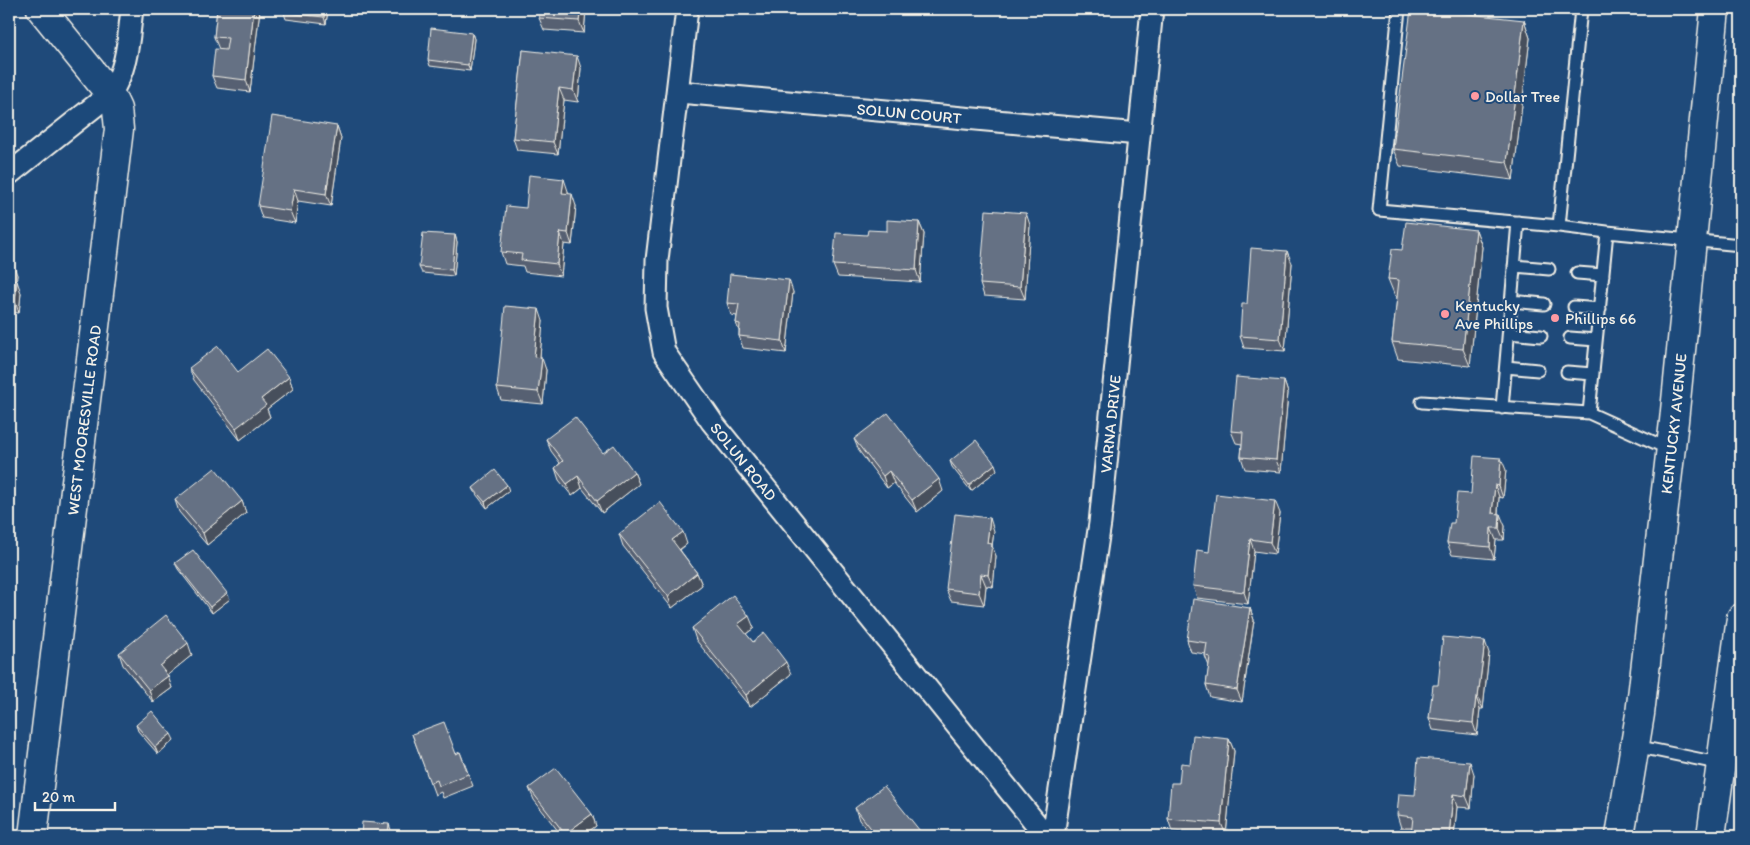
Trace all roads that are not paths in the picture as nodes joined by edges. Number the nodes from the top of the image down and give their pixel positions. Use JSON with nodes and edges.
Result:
{"nodes":[{"id":1,"x":41,"y":9,"type":"edge"},
{"id":2,"x":132,"y":9,"type":"edge"},
{"id":3,"x":688,"y":9,"type":"edge"},
{"id":4,"x":1152,"y":9,"type":"edge"},
{"id":5,"x":1399,"y":9,"type":"edge"},
{"id":6,"x":1581,"y":9,"type":"edge"},
{"id":7,"x":1715,"y":9,"type":"edge"},
{"id":8,"x":678,"y":92,"type":"junction"},
{"id":9,"x":110,"y":94,"type":"junction"},
{"id":10,"x":1139,"y":134,"type":"junction"},
{"id":11,"x":9,"y":174,"type":"edge"},
{"id":12,"x":1518,"y":222,"type":"junction"},
{"id":13,"x":1559,"y":226,"type":"junction"},
{"id":14,"x":1607,"y":232,"type":"junction"},
{"id":15,"x":1693,"y":242,"type":"junction"},
{"id":16,"x":1741,"y":246,"type":"edge"},
{"id":17,"x":1514,"y":266,"type":"junction"},
{"id":18,"x":1549,"y":269,"type":"dead end"},
{"id":19,"x":1577,"y":273,"type":"dead end"},
{"id":20,"x":1603,"y":275,"type":"junction"},
{"id":21,"x":1511,"y":301,"type":"junction"},
{"id":22,"x":1544,"y":304,"type":"dead end"},
{"id":23,"x":1574,"y":307,"type":"dead end"},
{"id":24,"x":1600,"y":309,"type":"junction"},
{"id":25,"x":1509,"y":333,"type":"junction"},
{"id":26,"x":1541,"y":336,"type":"dead end"},
{"id":27,"x":1570,"y":338,"type":"dead end"},
{"id":28,"x":1596,"y":340,"type":"junction"},
{"id":29,"x":1506,"y":368,"type":"junction"},
{"id":30,"x":1538,"y":370,"type":"dead end"},
{"id":31,"x":1567,"y":372,"type":"dead end"},
{"id":32,"x":1593,"y":374,"type":"junction"},
{"id":33,"x":1422,"y":402,"type":"dead end"},
{"id":34,"x":1502,"y":408,"type":"junction"},
{"id":35,"x":1589,"y":413,"type":"junction"},
{"id":36,"x":1670,"y":450,"type":"junction"},
{"id":37,"x":1741,"y":618,"type":"edge"},
{"id":38,"x":1635,"y":746,"type":"junction"},
{"id":39,"x":1722,"y":764,"type":"junction"},
{"id":40,"x":33,"y":836,"type":"edge"},
{"id":41,"x":1046,"y":836,"type":"edge"},
{"id":42,"x":1053,"y":836,"type":"edge"},
{"id":43,"x":1620,"y":836,"type":"edge"},
{"id":44,"x":1711,"y":836,"type":"edge"}],
"edges":[{"from":1,"to":9,"type":"main road"},
{"from":2,"to":9,"type":"street"},
{"from":3,"to":8,"type":"street","name":"SOLUN ROAD"},
{"from":4,"to":10,"type":"street","name":"VARNA DRIVE"},
{"from":5,"to":12,"type":"lane"},
{"from":6,"to":13,"type":"lane"},
{"from":7,"to":15,"type":"main road","name":"KENTUCKY AVENUE"},
{"from":8,"to":10,"type":"street","name":"SOLUN COURT"},
{"from":8,"to":41,"type":"street","name":"SOLUN ROAD"},
{"from":9,"to":11,"type":"street"},
{"from":9,"to":40,"type":"main road","name":"WEST MOORESVILLE ROAD"},
{"from":10,"to":42,"type":"street","name":"VARNA DRIVE"},
{"from":12,"to":13,"type":"lane"},
{"from":12,"to":17,"type":"lane"},
{"from":13,"to":14,"type":"lane"},
{"from":14,"to":15,"type":"lane"},
{"from":14,"to":20,"type":"lane"},
{"from":15,"to":16,"type":"lane"},
{"from":15,"to":36,"type":"main road","name":"KENTUCKY AVENUE"},
{"from":17,"to":18,"type":"lane"},
{"from":17,"to":21,"type":"lane"},
{"from":19,"to":20,"type":"lane"},
{"from":20,"to":24,"type":"lane"},
{"from":21,"to":22,"type":"lane"},
{"from":21,"to":25,"type":"lane"},
{"from":23,"to":24,"type":"lane"},
{"from":24,"to":28,"type":"lane"},
{"from":25,"to":26,"type":"lane"},
{"from":25,"to":29,"type":"lane"},
{"from":27,"to":28,"type":"lane"},
{"from":28,"to":32,"type":"lane"},
{"from":29,"to":30,"type":"lane"},
{"from":29,"to":34,"type":"lane"},
{"from":31,"to":32,"type":"lane"},
{"from":32,"to":35,"type":"lane"},
{"from":33,"to":34,"type":"lane"},
{"from":34,"to":35,"type":"lane"},
{"from":35,"to":36,"type":"lane"},
{"from":36,"to":38,"type":"main road","name":"KENTUCKY AVENUE"},
{"from":37,"to":39,"type":"main road"},
{"from":38,"to":39,"type":"lane"},
{"from":38,"to":43,"type":"main road","name":"KENTUCKY AVENUE"},
{"from":39,"to":44,"type":"main road"}]}
